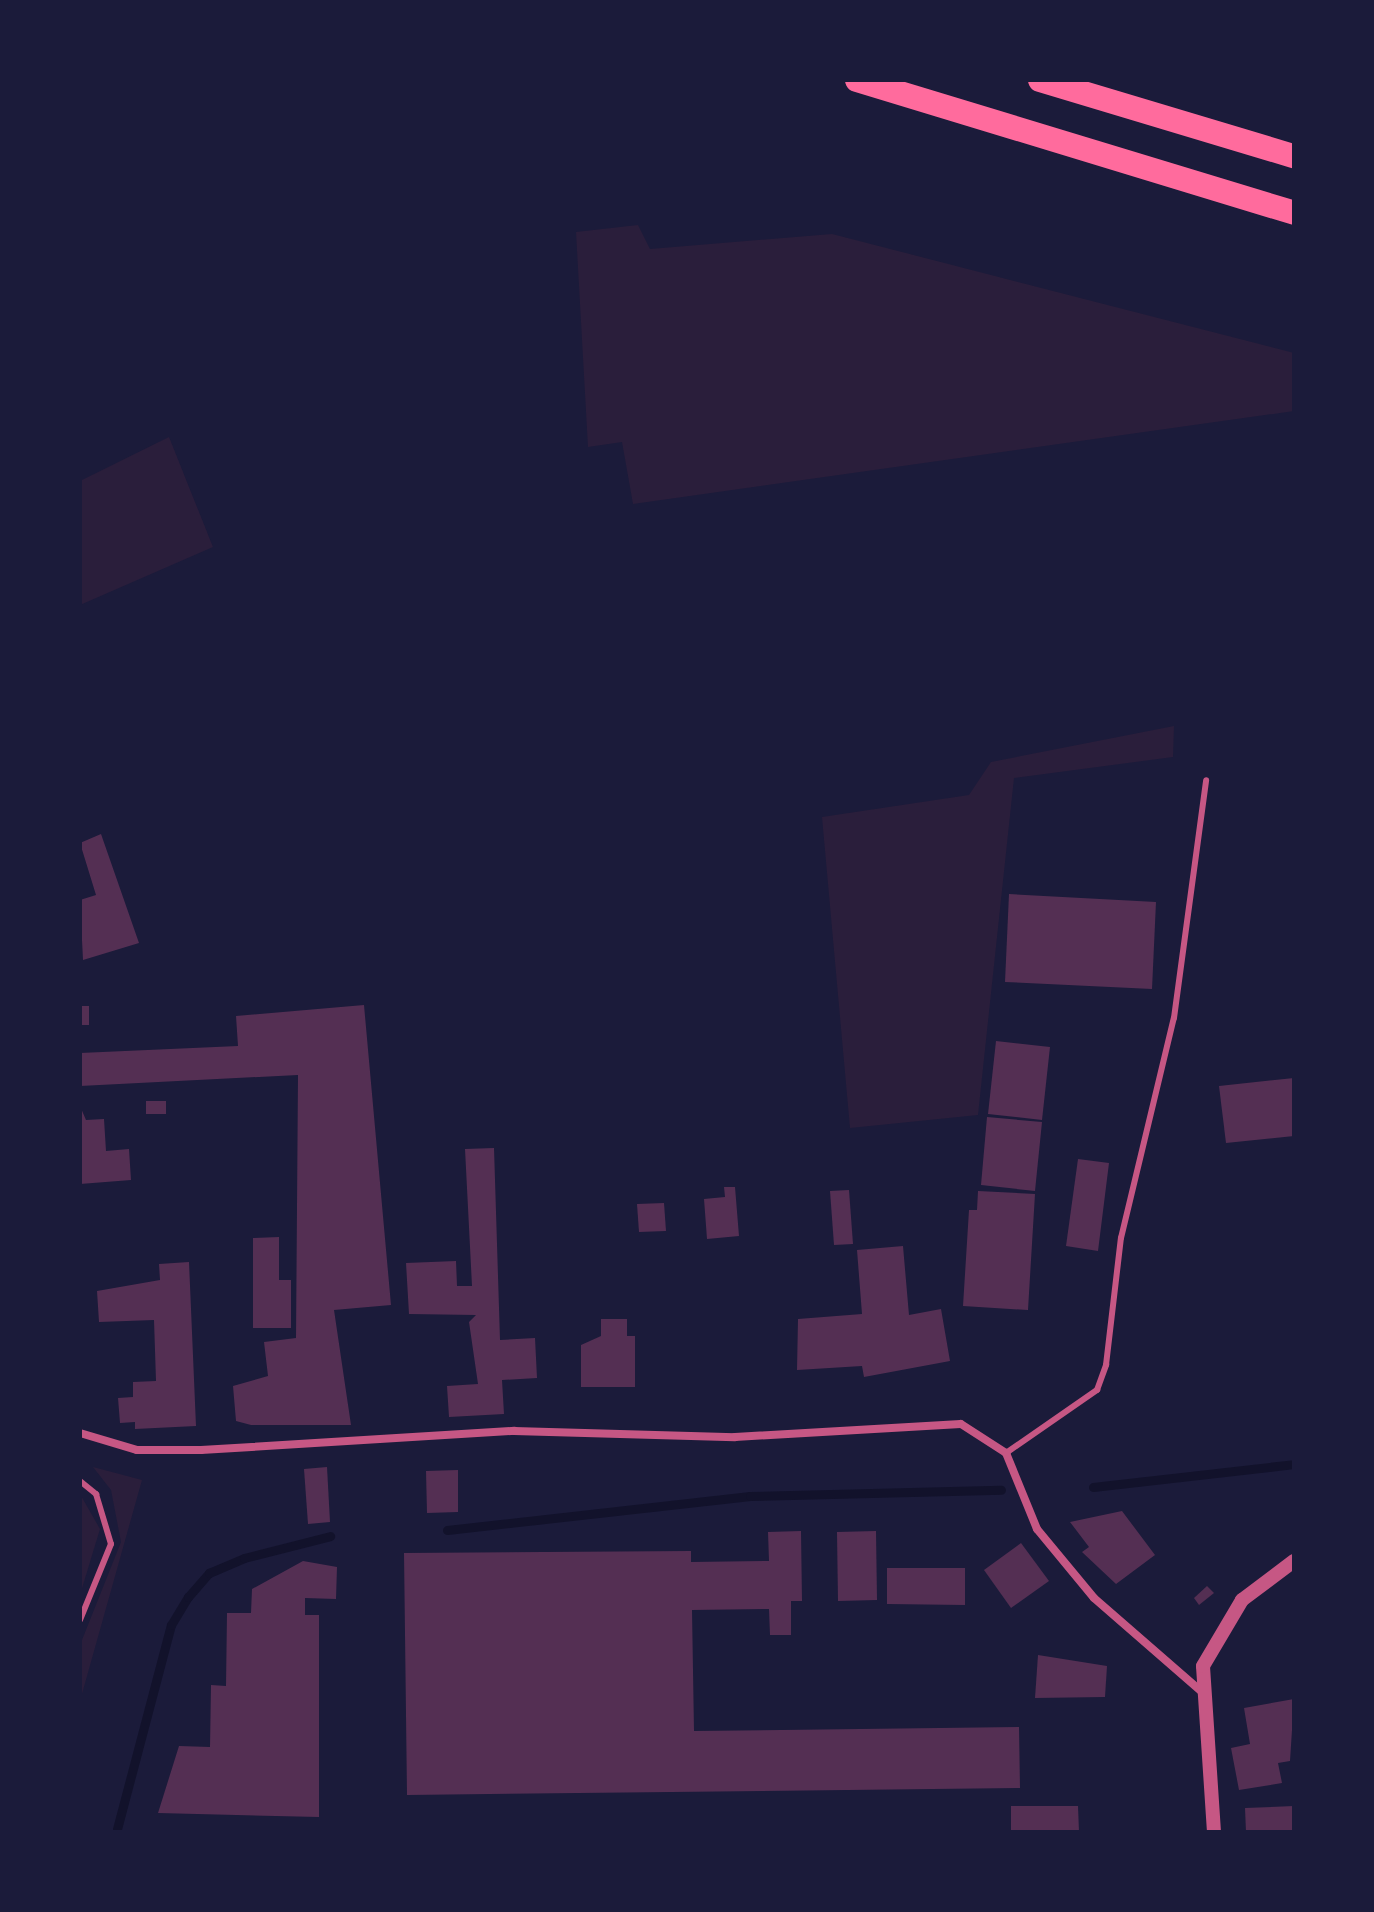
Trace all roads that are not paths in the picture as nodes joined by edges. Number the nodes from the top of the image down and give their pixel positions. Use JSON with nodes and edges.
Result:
{"nodes":[{"id":1,"x":857,"y":80,"type":"edge"},
{"id":2,"x":1040,"y":80,"type":"edge"},
{"id":3,"x":1294,"y":156,"type":"edge"},
{"id":4,"x":1294,"y":213,"type":"edge"},
{"id":5,"x":1206,"y":780,"type":"dead end"},
{"id":6,"x":80,"y":1433,"type":"edge"},
{"id":7,"x":1006,"y":1453,"type":"junction"},
{"id":8,"x":80,"y":1481,"type":"edge"},
{"id":9,"x":1294,"y":1561,"type":"edge"},
{"id":10,"x":80,"y":1620,"type":"edge"},
{"id":11,"x":1201,"y":1691,"type":"junction"},
{"id":12,"x":1214,"y":1832,"type":"edge"}],
"edges":[{"from":1,"to":4,"type":"highway"},
{"from":2,"to":3,"type":"highway"},
{"from":5,"to":7,"type":"lane"},
{"from":6,"to":7,"type":"street"},
{"from":7,"to":11,"type":"street"},
{"from":8,"to":10,"type":"lane"},
{"from":9,"to":11,"type":"street"},
{"from":11,"to":12,"type":"street"}]}
